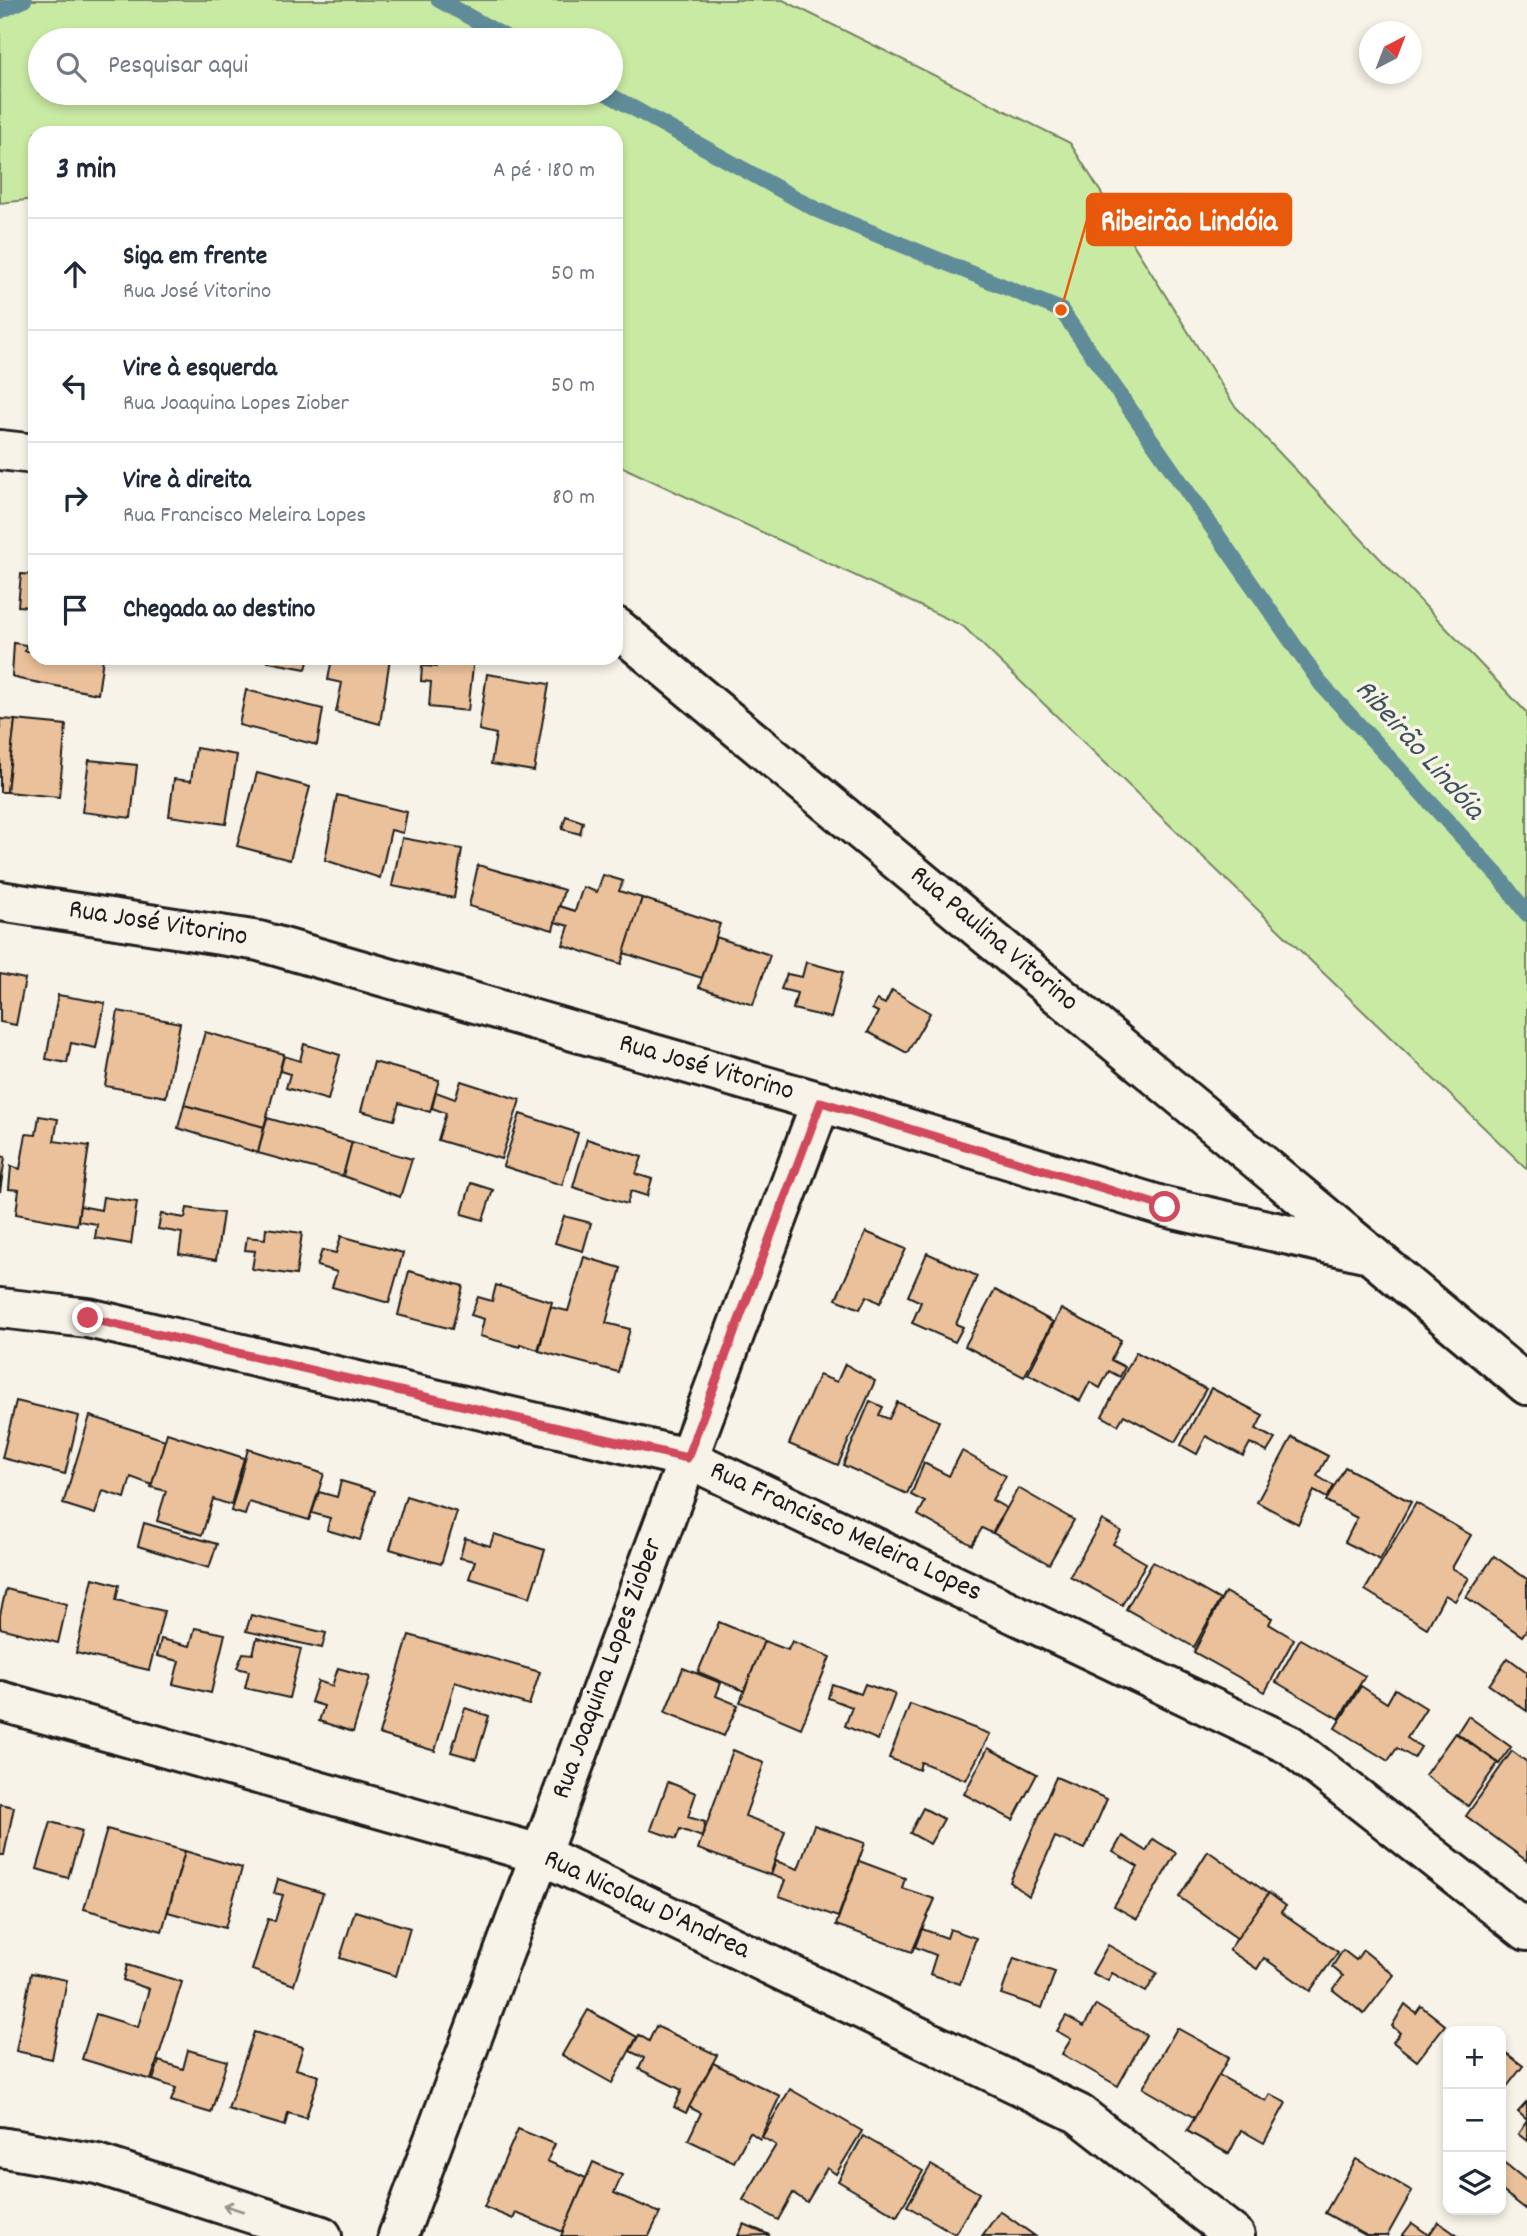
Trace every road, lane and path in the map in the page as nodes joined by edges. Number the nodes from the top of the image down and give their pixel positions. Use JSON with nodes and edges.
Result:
{"nodes":[{"id":1,"x":0,"y":450,"type":"edge"},
{"id":2,"x":28,"y":453,"type":"edge"},
{"id":3,"x":623,"y":633,"type":"edge"},
{"id":4,"x":0,"y":901,"type":"edge"},
{"id":5,"x":821,"y":1102,"type":"junction"},
{"id":6,"x":1369,"y":1253,"type":"junction"},
{"id":7,"x":0,"y":1308,"type":"edge"},
{"id":8,"x":1527,"y":1385,"type":"edge"},
{"id":9,"x":687,"y":1458,"type":"junction"},
{"id":10,"x":0,"y":1701,"type":"edge"},
{"id":11,"x":540,"y":1854,"type":"junction"},
{"id":12,"x":1527,"y":1931,"type":"edge"},
{"id":13,"x":0,"y":2147,"type":"edge"},
{"id":14,"x":322,"y":2236,"type":"edge"},
{"id":15,"x":398,"y":2236,"type":"edge"},
{"id":16,"x":1235,"y":2236,"type":"edge"}],
"edges":[{"from":1,"to":2,"type":"street"},
{"from":3,"to":6,"type":"street","name":"Rua Paulina Vitorino"},
{"from":4,"to":5,"type":"street","name":"Rua José Vitorino"},
{"from":5,"to":6,"type":"street","name":"Rua José Vitorino"},
{"from":5,"to":9,"type":"street","name":"Rua Joaquina Lopes Ziober"},
{"from":6,"to":8,"type":"street","name":"Rua José Vitorino"},
{"from":7,"to":9,"type":"street","name":"Rua Francisco Meleira Lopes"},
{"from":9,"to":11,"type":"street","name":"Rua Joaquina Lopes Ziober"},
{"from":9,"to":12,"type":"street","name":"Rua Francisco Meleira Lopes"},
{"from":10,"to":11,"type":"street","name":"Rua Nicolau D'Andrea"},
{"from":11,"to":15,"type":"street","name":"Rua Joaquina Lopes Ziober"},
{"from":11,"to":16,"type":"street","name":"Rua Nicolau D'Andrea"},
{"from":14,"to":13,"type":"street","one_way":true}]}
